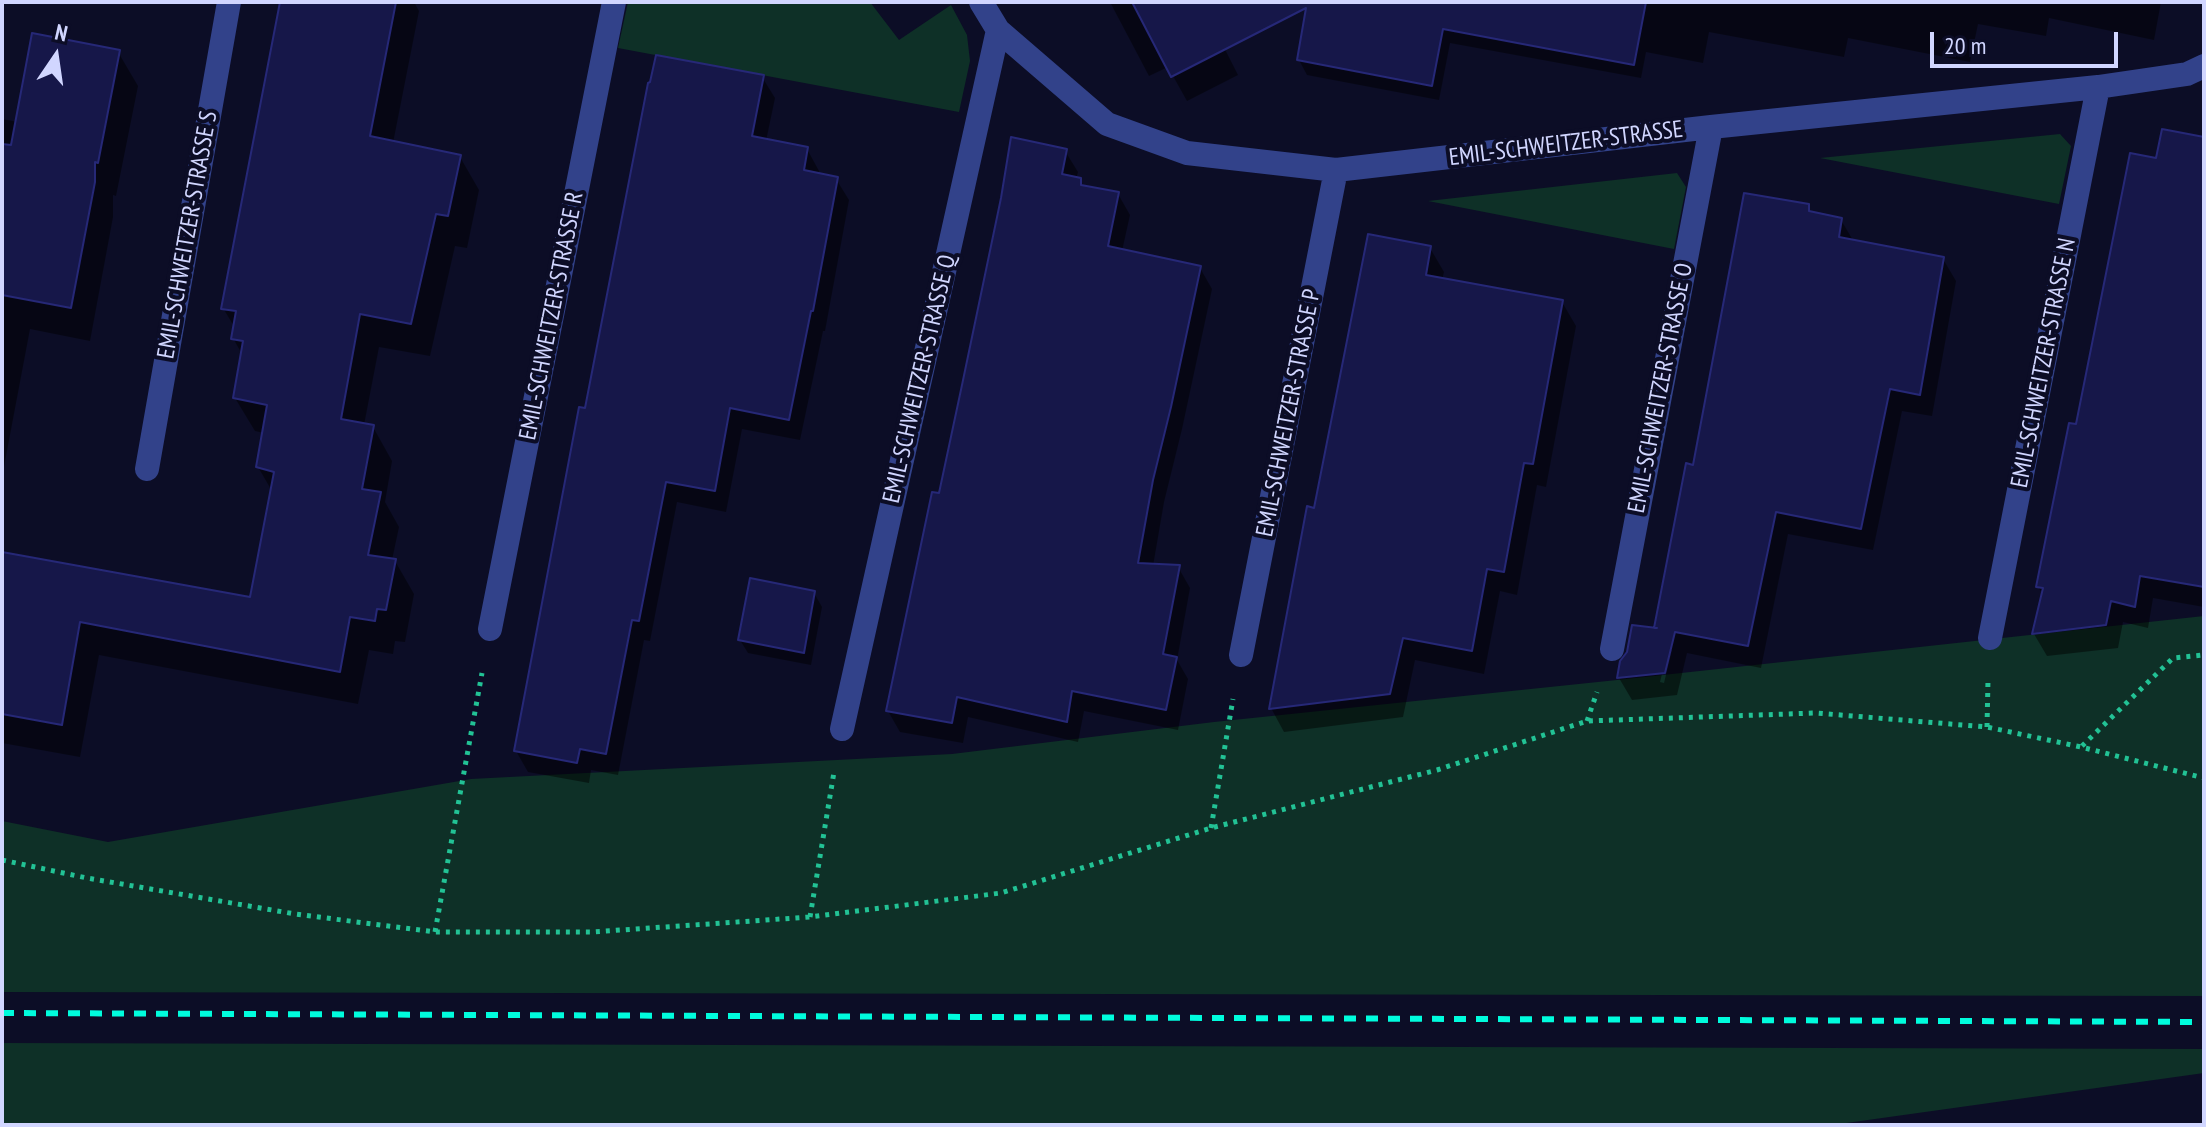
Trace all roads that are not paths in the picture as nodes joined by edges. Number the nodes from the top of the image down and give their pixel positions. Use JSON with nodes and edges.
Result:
{"nodes":[{"id":1,"x":229,"y":2,"type":"edge"},
{"id":2,"x":614,"y":2,"type":"edge"},
{"id":3,"x":981,"y":2,"type":"edge"},
{"id":4,"x":998,"y":30,"type":"junction"},
{"id":5,"x":2204,"y":66,"type":"edge"},
{"id":6,"x":2098,"y":87,"type":"junction"},
{"id":7,"x":1711,"y":127,"type":"junction"},
{"id":8,"x":1336,"y":170,"type":"junction"},
{"id":9,"x":147,"y":469,"type":"dead end"},
{"id":10,"x":490,"y":629,"type":"road end"},
{"id":11,"x":1990,"y":638,"type":"dead end"},
{"id":12,"x":1612,"y":649,"type":"dead end"},
{"id":13,"x":1241,"y":655,"type":"road end"},
{"id":14,"x":842,"y":729,"type":"road end"}],
"edges":[{"from":1,"to":9,"type":"street","name":"EMIL-SCHWEITZER-STRASSE S"},
{"from":2,"to":10,"type":"street","name":"EMIL-SCHWEITZER-STRASSE R"},
{"from":3,"to":4,"type":"street","name":"EMIL-SCHWEITZER-STRASSE"},
{"from":4,"to":8,"type":"street","name":"EMIL-SCHWEITZER-STRASSE"},
{"from":4,"to":14,"type":"street","name":"EMIL-SCHWEITZER-STRASSE Q"},
{"from":5,"to":6,"type":"street","name":"EMIL-SCHWEITZER-STRASSE"},
{"from":6,"to":7,"type":"street","name":"EMIL-SCHWEITZER-STRASSE"},
{"from":6,"to":11,"type":"street","name":"EMIL-SCHWEITZER-STRASSE N"},
{"from":7,"to":8,"type":"street","name":"EMIL-SCHWEITZER-STRASSE"},
{"from":7,"to":12,"type":"street","name":"EMIL-SCHWEITZER-STRASSE O"},
{"from":8,"to":13,"type":"street","name":"EMIL-SCHWEITZER-STRASSE P"}]}
